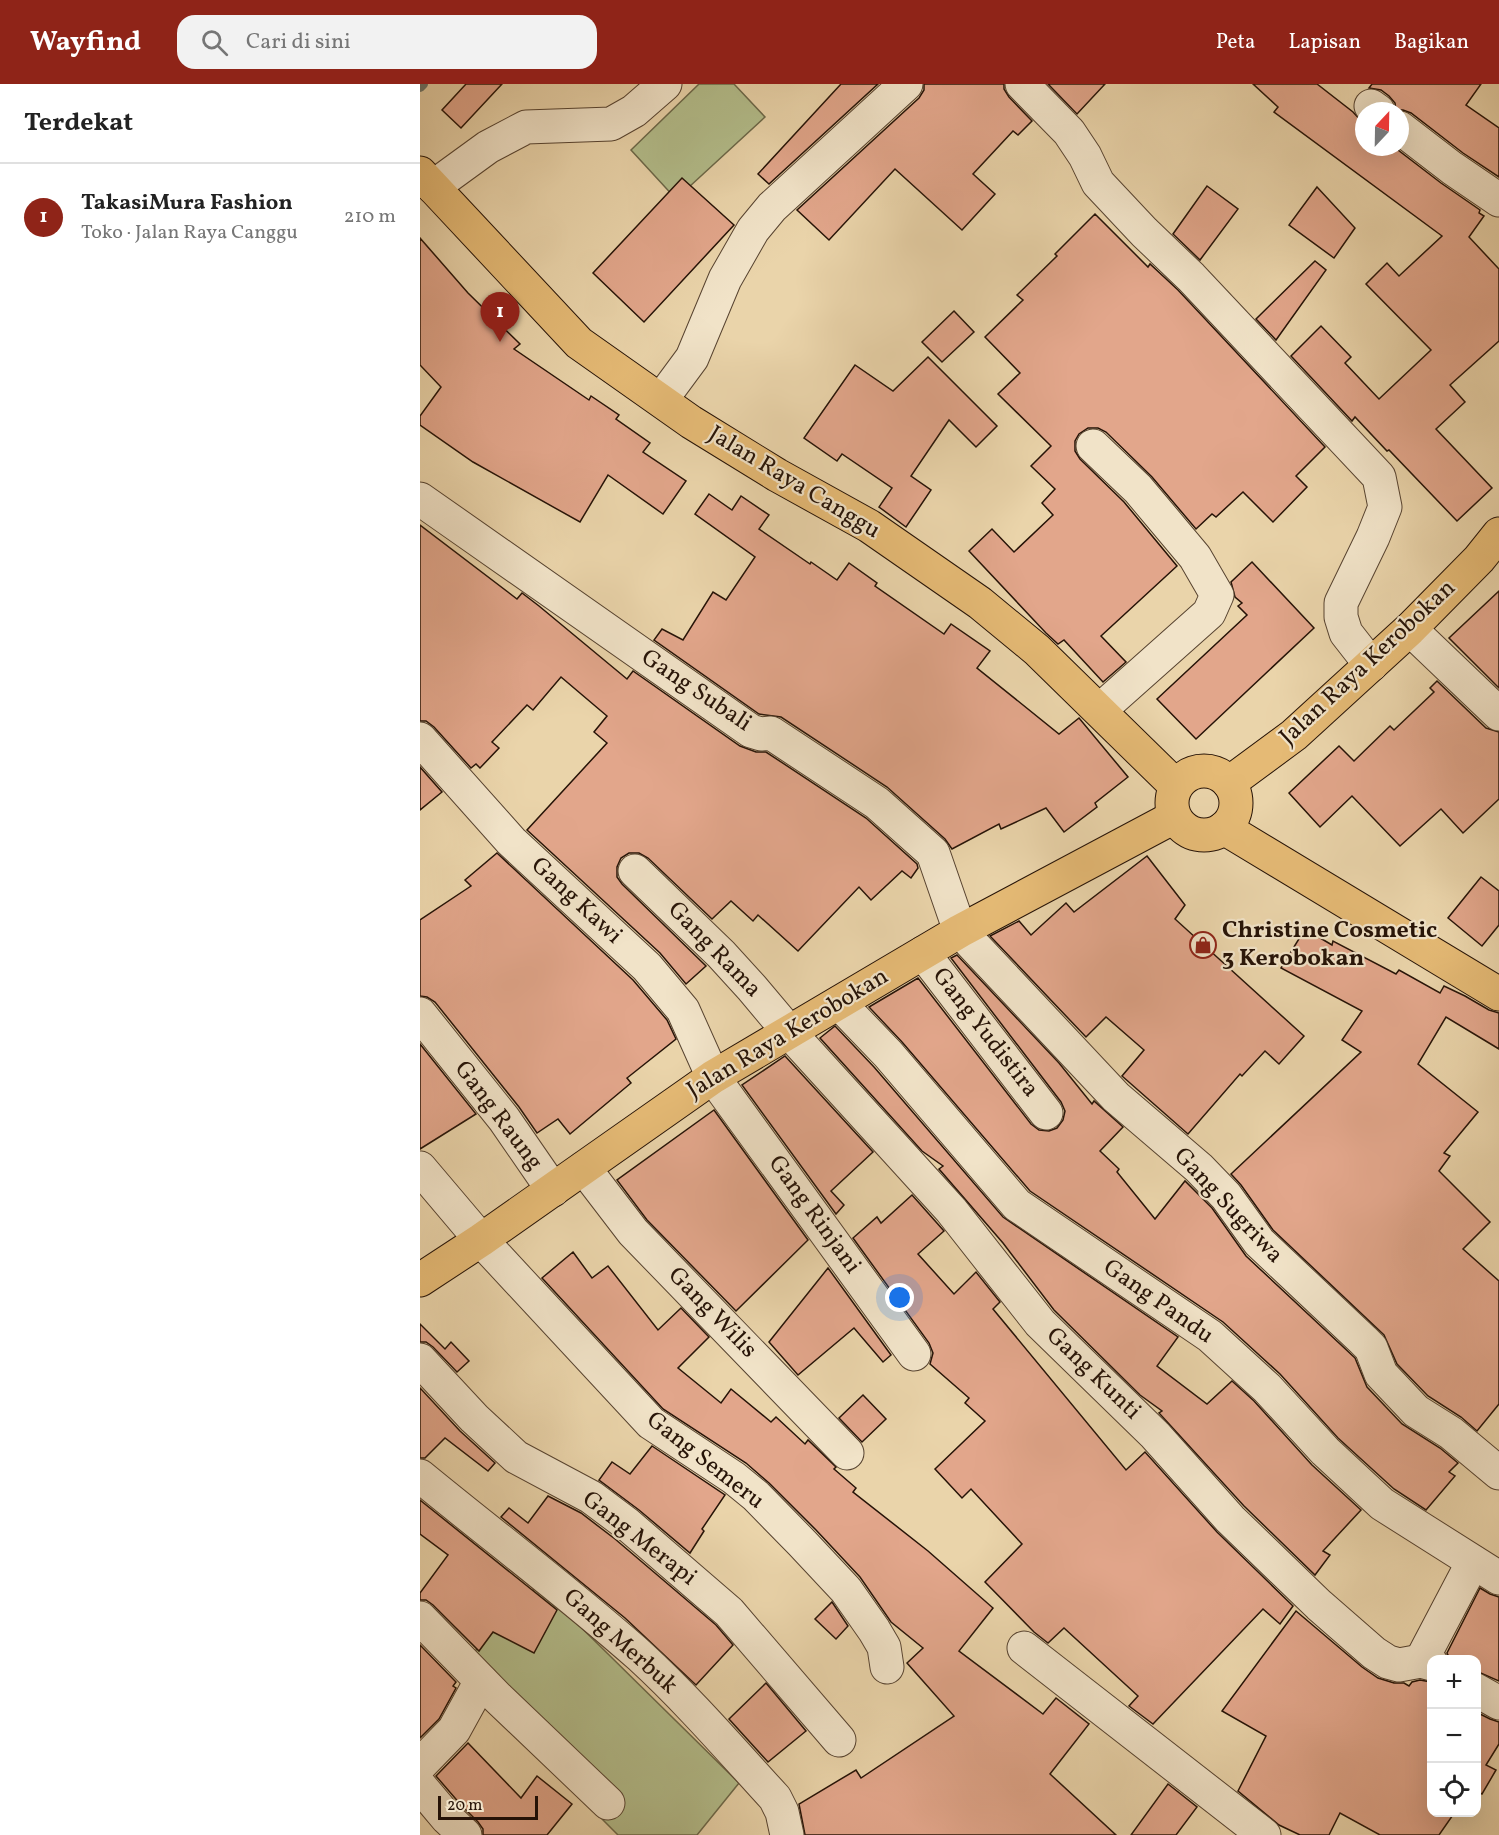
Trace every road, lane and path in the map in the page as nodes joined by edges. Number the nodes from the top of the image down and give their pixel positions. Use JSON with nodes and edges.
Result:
{"nodes":[{"id":1,"x":665,"y":84,"type":"edge"},
{"id":2,"x":906,"y":84,"type":"edge"},
{"id":3,"x":1022,"y":84,"type":"edge"},
{"id":4,"x":1409,"y":135,"type":"edge"},
{"id":5,"x":427,"y":180,"type":"edge"},
{"id":6,"x":1499,"y":200,"type":"edge"},
{"id":7,"x":661,"y":400,"type":"junction"},
{"id":8,"x":1093,"y":446,"type":"dead end"},
{"id":9,"x":420,"y":499,"type":"edge"},
{"id":10,"x":1499,"y":534,"type":"edge"},
{"id":11,"x":1410,"y":629,"type":"junction"},
{"id":12,"x":1371,"y":665,"type":"junction"},
{"id":13,"x":1100,"y":710,"type":"junction"},
{"id":14,"x":1499,"y":714,"type":"edge"},
{"id":15,"x":420,"y":739,"type":"edge"},
{"id":16,"x":1229,"y":783,"type":"junction"},
{"id":17,"x":1175,"y":802,"type":"junction"},
{"id":18,"x":1224,"y":828,"type":"junction"},
{"id":19,"x":635,"y":871,"type":"dead end"},
{"id":20,"x":960,"y":931,"type":"junction"},
{"id":21,"x":923,"y":953,"type":"junction"},
{"id":22,"x":1499,"y":994,"type":"edge"},
{"id":23,"x":839,"y":1003,"type":"junction"},
{"id":24,"x":420,"y":1014,"type":"edge"},
{"id":25,"x":789,"y":1032,"type":"junction"},
{"id":26,"x":713,"y":1077,"type":"junction"},
{"id":27,"x":1046,"y":1113,"type":"dead end"},
{"id":28,"x":420,"y":1168,"type":"edge"},
{"id":29,"x":584,"y":1168,"type":"junction"},
{"id":30,"x":553,"y":1190,"type":"junction"},
{"id":31,"x":481,"y":1240,"type":"junction"},
{"id":32,"x":420,"y":1280,"type":"edge"},
{"id":33,"x":914,"y":1354,"type":"dead end"},
{"id":34,"x":420,"y":1360,"type":"edge"},
{"id":35,"x":846,"y":1453,"type":"dead end"},
{"id":36,"x":1499,"y":1473,"type":"edge"},
{"id":37,"x":420,"y":1476,"type":"edge"},
{"id":38,"x":1486,"y":1570,"type":"edge"},
{"id":39,"x":420,"y":1618,"type":"edge"},
{"id":40,"x":1024,"y":1648,"type":"dead end"},
{"id":41,"x":1426,"y":1663,"type":"edge"},
{"id":42,"x":887,"y":1666,"type":"dead end"},
{"id":43,"x":481,"y":1681,"type":"junction"},
{"id":44,"x":1481,"y":1693,"type":"edge"},
{"id":45,"x":1499,"y":1703,"type":"edge"},
{"id":46,"x":839,"y":1740,"type":"dead end"},
{"id":47,"x":420,"y":1765,"type":"edge"},
{"id":48,"x":420,"y":1785,"type":"edge"},
{"id":49,"x":608,"y":1803,"type":"dead end"},
{"id":50,"x":465,"y":1835,"type":"edge"},
{"id":51,"x":788,"y":1835,"type":"edge"},
{"id":52,"x":1264,"y":1835,"type":"edge"}],
"edges":[{"from":1,"to":5,"type":"street"},
{"from":2,"to":7,"type":"street"},
{"from":3,"to":12,"type":"street"},
{"from":4,"to":6,"type":"street"},
{"from":5,"to":7,"type":"main road","name":"Jalan Raya Canggu"},
{"from":7,"to":13,"type":"main road","name":"Jalan Raya Canggu"},
{"from":8,"to":13,"type":"street"},
{"from":9,"to":20,"type":"street","name":"Gang Subali"},
{"from":10,"to":11,"type":"main road","name":"Jalan Raya Kerobokan"},
{"from":11,"to":12,"type":"main road","name":"Jalan Raya Kerobokan"},
{"from":11,"to":14,"type":"street"},
{"from":12,"to":16,"type":"main road","name":"Jalan Raya Kerobokan"},
{"from":13,"to":17,"type":"main road","name":"Jalan Raya Canggu"},
{"from":15,"to":26,"type":"street","name":"Gang Kawi"},
{"from":16,"to":17,"type":"main road"},
{"from":16,"to":18,"type":"main road"},
{"from":17,"to":18,"type":"main road"},
{"from":17,"to":20,"type":"main road","name":"Jalan Raya Kerobokan"},
{"from":18,"to":22,"type":"main road"},
{"from":19,"to":25,"type":"street","name":"Gang Rama"},
{"from":20,"to":21,"type":"main road","name":"Jalan Raya Kerobokan"},
{"from":20,"to":36,"type":"street","name":"Gang Sugriwa"},
{"from":21,"to":23,"type":"main road","name":"Jalan Raya Kerobokan"},
{"from":21,"to":27,"type":"street","name":"Gang Yudistira"},
{"from":23,"to":25,"type":"main road","name":"Jalan Raya Kerobokan"},
{"from":23,"to":38,"type":"street","name":"Gang Pandu"},
{"from":24,"to":30,"type":"street","name":"Gang Raung"},
{"from":25,"to":26,"type":"main road","name":"Jalan Raya Kerobokan"},
{"from":25,"to":41,"type":"street","name":"Gang Kunti"},
{"from":26,"to":29,"type":"main road","name":"Jalan Raya Kerobokan"},
{"from":26,"to":33,"type":"street","name":"Gang Rinjani"},
{"from":28,"to":31,"type":"street","name":"Gang Semeru"},
{"from":29,"to":30,"type":"main road","name":"Jalan Raya Kerobokan"},
{"from":29,"to":35,"type":"street","name":"Gang Wilis"},
{"from":30,"to":31,"type":"main road","name":"Jalan Raya Kerobokan"},
{"from":31,"to":32,"type":"main road","name":"Jalan Raya Kerobokan"},
{"from":31,"to":42,"type":"street","name":"Gang Semeru"},
{"from":34,"to":46,"type":"street","name":"Gang Merapi"},
{"from":37,"to":51,"type":"street","name":"Gang Merbuk"},
{"from":38,"to":41,"type":"street"},
{"from":39,"to":43,"type":"street"},
{"from":40,"to":52,"type":"street"},
{"from":43,"to":47,"type":"street"},
{"from":43,"to":49,"type":"street"},
{"from":44,"to":45,"type":"street"},
{"from":48,"to":50,"type":"street"}]}
